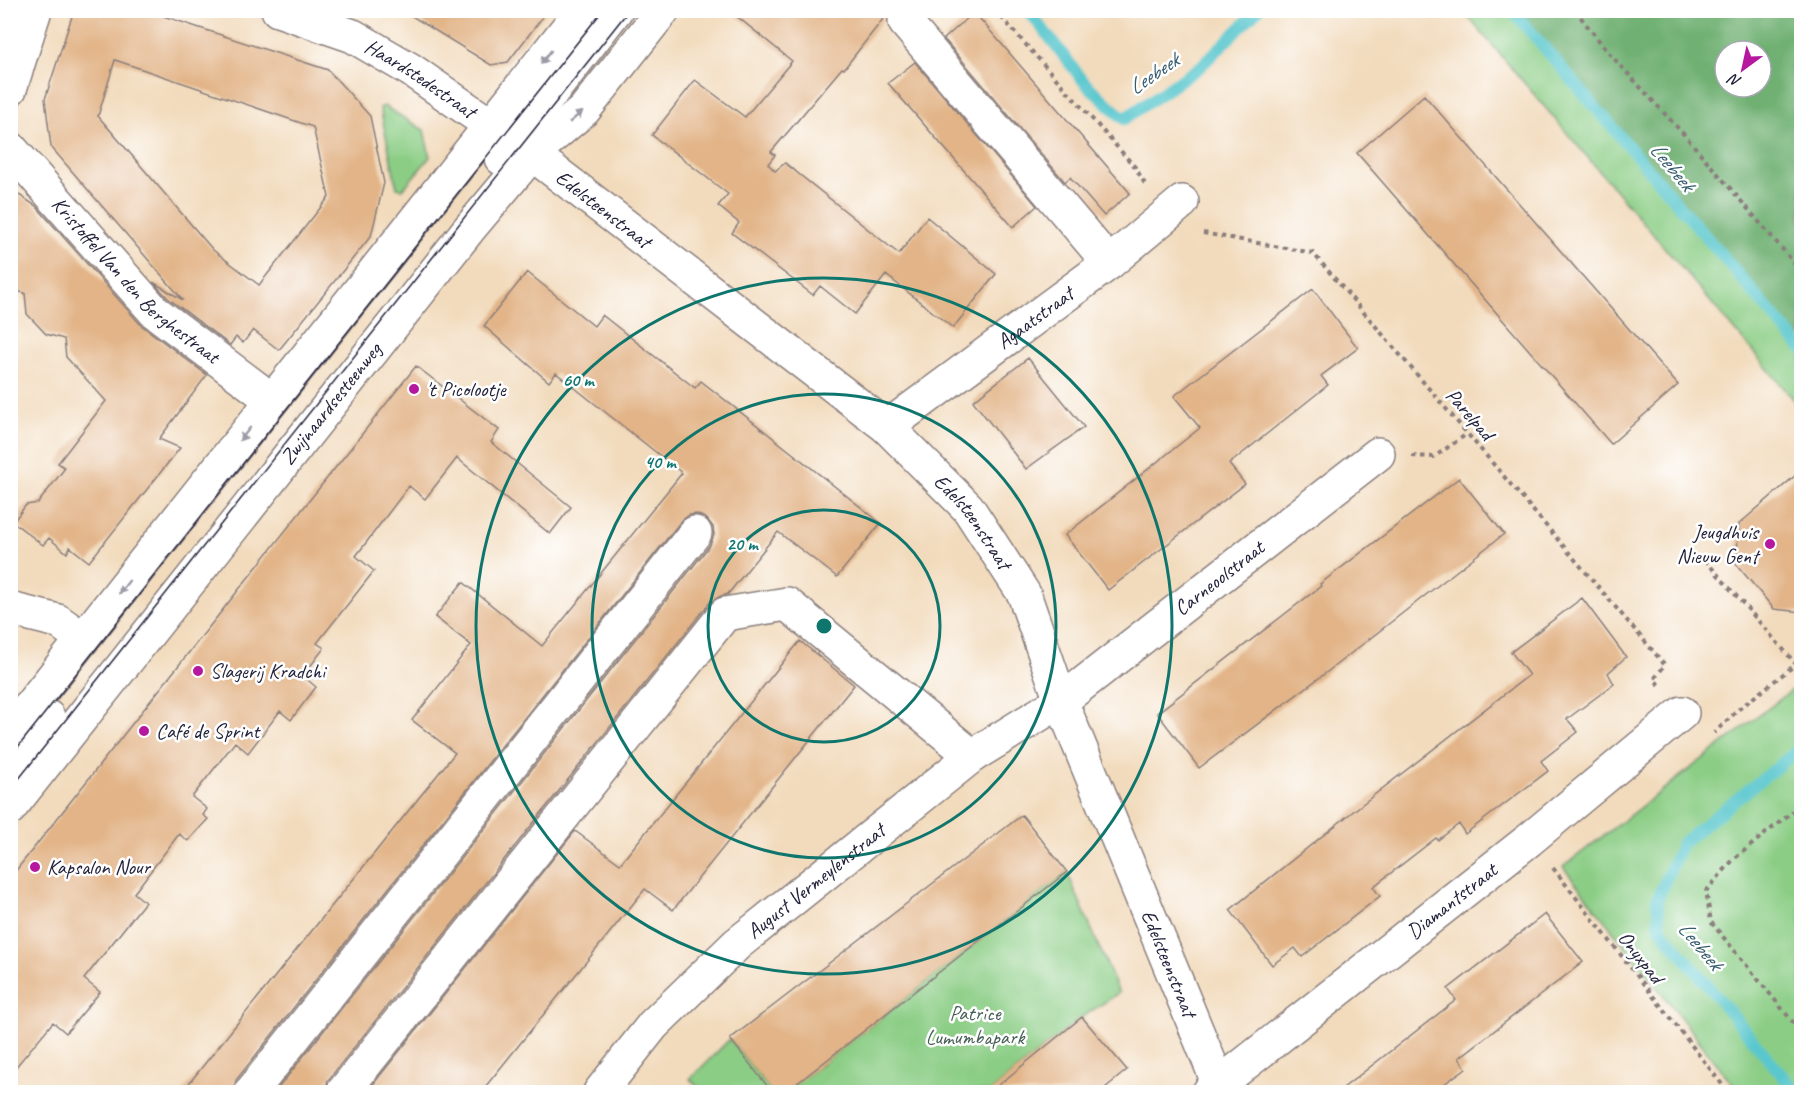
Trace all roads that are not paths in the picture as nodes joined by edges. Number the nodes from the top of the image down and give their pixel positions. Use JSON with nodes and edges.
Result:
{"nodes":[{"id":1,"x":35,"y":10,"type":"edge"},
{"id":2,"x":278,"y":10,"type":"edge"},
{"id":3,"x":582,"y":10,"type":"edge"},
{"id":4,"x":616,"y":10,"type":"edge"},
{"id":5,"x":663,"y":10,"type":"edge"},
{"id":6,"x":914,"y":10,"type":"edge"},
{"id":7,"x":10,"y":89,"type":"edge"},
{"id":8,"x":512,"y":140,"type":"junction"},
{"id":9,"x":10,"y":148,"type":"edge"},
{"id":10,"x":1173,"y":209,"type":"road end"},
{"id":11,"x":1108,"y":263,"type":"junction"},
{"id":12,"x":272,"y":400,"type":"junction"},
{"id":13,"x":887,"y":427,"type":"junction"},
{"id":14,"x":1378,"y":454,"type":"road end"},
{"id":15,"x":694,"y":532,"type":"dead end"},
{"id":16,"x":10,"y":609,"type":"edge"},
{"id":17,"x":83,"y":639,"type":"junction"},
{"id":18,"x":1061,"y":701,"type":"junction"},
{"id":19,"x":1682,"y":713,"type":"road end"},
{"id":20,"x":10,"y":731,"type":"edge"},
{"id":21,"x":972,"y":756,"type":"junction"},
{"id":22,"x":10,"y":764,"type":"edge"},
{"id":23,"x":10,"y":783,"type":"edge"},
{"id":24,"x":10,"y":808,"type":"edge"},
{"id":25,"x":1216,"y":1090,"type":"edge"},
{"id":26,"x":252,"y":1092,"type":"edge"},
{"id":27,"x":343,"y":1092,"type":"edge"},
{"id":28,"x":600,"y":1092,"type":"edge"}],
"edges":[{"from":1,"to":7,"type":"street"},
{"from":2,"to":8,"type":"street","name":"Haardstedestraat"},
{"from":3,"to":8,"type":"street","name":"Zwijnaardsesteenweg","one_way":true},
{"from":4,"to":8,"type":"street"},
{"from":8,"to":5,"type":"street","name":"Zwijnaardsesteenweg","one_way":true},
{"from":6,"to":11,"type":"street"},
{"from":8,"to":12,"type":"street","name":"Zwijnaardsesteenweg"},
{"from":8,"to":13,"type":"street","name":"Edelsteenstraat"},
{"from":8,"to":22,"type":"street"},
{"from":8,"to":23,"type":"street"},
{"from":8,"to":24,"type":"street","name":"Zwijnaardsesteenweg"},
{"from":9,"to":12,"type":"street","name":"Kristoffel Van den Berghestraat"},
{"from":10,"to":11,"type":"street","name":"Agaatstraat"},
{"from":11,"to":13,"type":"street","name":"Agaatstraat"},
{"from":12,"to":17,"type":"street","name":"Zwijnaardsesteenweg","one_way":true},
{"from":13,"to":18,"type":"street","name":"Edelsteenstraat"},
{"from":14,"to":18,"type":"street","name":"Carneoolstraat"},
{"from":15,"to":26,"type":"street"},
{"from":16,"to":17,"type":"street"},
{"from":17,"to":20,"type":"street","name":"Zwijnaardsesteenweg"},
{"from":18,"to":21,"type":"street","name":"August Vermeylenstraat"},
{"from":18,"to":25,"type":"street","name":"Edelsteenstraat"},
{"from":19,"to":25,"type":"street","name":"Diamantstraat"},
{"from":21,"to":27,"type":"street"},
{"from":21,"to":28,"type":"street","name":"August Vermeylenstraat"}]}
